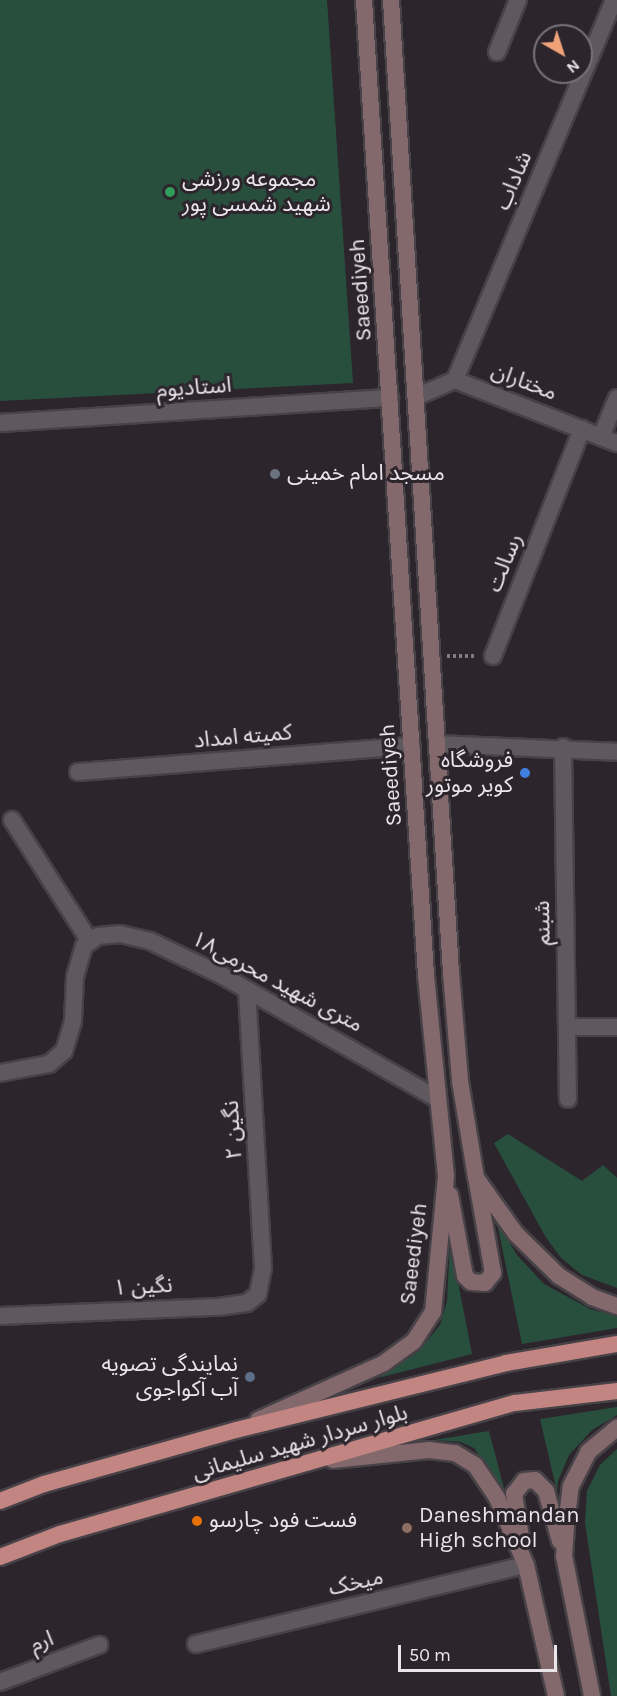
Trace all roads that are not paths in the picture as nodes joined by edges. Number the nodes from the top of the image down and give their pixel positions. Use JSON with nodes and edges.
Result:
{"nodes":[{"id":1,"x":364,"y":0,"type":"edge"},
{"id":2,"x":391,"y":0,"type":"edge"},
{"id":3,"x":518,"y":0,"type":"edge"},
{"id":4,"x":614,"y":0,"type":"edge"},
{"id":5,"x":497,"y":52,"type":"dead end"},
{"id":6,"x":455,"y":380,"type":"junction"},
{"id":7,"x":416,"y":397,"type":"junction"},
{"id":8,"x":390,"y":398,"type":"junction"},
{"id":9,"x":617,"y":398,"type":"edge"},
{"id":10,"x":0,"y":423,"type":"edge"},
{"id":11,"x":582,"y":429,"type":"junction"},
{"id":12,"x":609,"y":440,"type":"edge"},
{"id":13,"x":493,"y":656,"type":"road end"},
{"id":14,"x":437,"y":744,"type":"junction"},
{"id":15,"x":412,"y":746,"type":"junction"},
{"id":16,"x":563,"y":747,"type":"junction"},
{"id":17,"x":617,"y":752,"type":"edge"},
{"id":18,"x":78,"y":772,"type":"dead end"},
{"id":19,"x":12,"y":819,"type":"dead end"},
{"id":20,"x":89,"y":940,"type":"junction"},
{"id":21,"x":248,"y":990,"type":"junction"},
{"id":22,"x":617,"y":1027,"type":"edge"},
{"id":23,"x":567,"y":1028,"type":"junction"},
{"id":24,"x":0,"y":1073,"type":"edge"},
{"id":25,"x":436,"y":1098,"type":"junction"},
{"id":26,"x":568,"y":1099,"type":"dead end"},
{"id":27,"x":446,"y":1176,"type":"junction"},
{"id":28,"x":477,"y":1178,"type":"junction"},
{"id":29,"x":263,"y":1268,"type":"joint"},
{"id":30,"x":617,"y":1306,"type":"edge"},
{"id":31,"x":0,"y":1316,"type":"edge"},
{"id":32,"x":617,"y":1344,"type":"edge"},
{"id":33,"x":617,"y":1391,"type":"edge"},
{"id":34,"x":617,"y":1428,"type":"edge"},
{"id":35,"x":236,"y":1430,"type":"junction"},
{"id":36,"x":323,"y":1461,"type":"junction"},
{"id":37,"x":0,"y":1501,"type":"edge"},
{"id":38,"x":564,"y":1556,"type":"junction"},
{"id":39,"x":0,"y":1557,"type":"edge"},
{"id":40,"x":526,"y":1565,"type":"junction"},
{"id":41,"x":196,"y":1644,"type":"dead end"},
{"id":42,"x":99,"y":1646,"type":"dead end"},
{"id":43,"x":0,"y":1682,"type":"edge"},
{"id":44,"x":556,"y":1696,"type":"edge"},
{"id":45,"x":592,"y":1696,"type":"edge"}],
"edges":[{"from":1,"to":8,"type":"main road","name":"Saeediyeh"},
{"from":2,"to":7,"type":"main road"},
{"from":3,"to":5,"type":"street"},
{"from":4,"to":6,"type":"street","name":"شاداب"},
{"from":6,"to":7,"type":"street","name":"مختاران"},
{"from":6,"to":11,"type":"street","name":"مختاران"},
{"from":7,"to":14,"type":"main road"},
{"from":8,"to":10,"type":"street","name":"استادیوم"},
{"from":8,"to":15,"type":"main road","name":"Saeediyeh"},
{"from":9,"to":12,"type":"street"},
{"from":11,"to":12,"type":"street","name":"مختاران"},
{"from":11,"to":13,"type":"street","name":"رسالت"},
{"from":14,"to":16,"type":"street"},
{"from":14,"to":28,"type":"main road"},
{"from":15,"to":18,"type":"street","name":"کمیته امداد"},
{"from":15,"to":25,"type":"main road","name":"Saeediyeh"},
{"from":16,"to":17,"type":"street"},
{"from":16,"to":23,"type":"street","name":"شبنم"},
{"from":19,"to":20,"type":"street"},
{"from":20,"to":21,"type":"street","name":"۱۸متری شهید محرمی"},
{"from":20,"to":24,"type":"street"},
{"from":21,"to":25,"type":"street","name":"۱۸متری شهید محرمی"},
{"from":21,"to":29,"type":"street","name":"نگین ۲"},
{"from":22,"to":23,"type":"street"},
{"from":23,"to":26,"type":"street","name":"شبنم"},
{"from":25,"to":27,"type":"main road","name":"Saeediyeh"},
{"from":27,"to":28,"type":"main road"},
{"from":27,"to":35,"type":"main road","name":"Saeediyeh"},
{"from":28,"to":30,"type":"main road"},
{"from":29,"to":31,"type":"street","name":"نگین ۱"},
{"from":32,"to":35,"type":"highway","name":"بلوار سردار شهید سلیمانی"},
{"from":33,"to":36,"type":"highway","name":"بلوار سردار شهید سلیمانی"},
{"from":34,"to":38,"type":"main road"},
{"from":35,"to":37,"type":"highway","name":"بلوار سردار شهید سلیمانی"},
{"from":36,"to":39,"type":"highway","name":"بلوار سردار شهید سلیمانی"},
{"from":36,"to":40,"type":"main road"},
{"from":38,"to":40,"type":"main road"},
{"from":38,"to":45,"type":"main road"},
{"from":40,"to":41,"type":"street","name":"میخک"},
{"from":40,"to":44,"type":"main road"},
{"from":42,"to":43,"type":"street","name":"ارم"}]}
